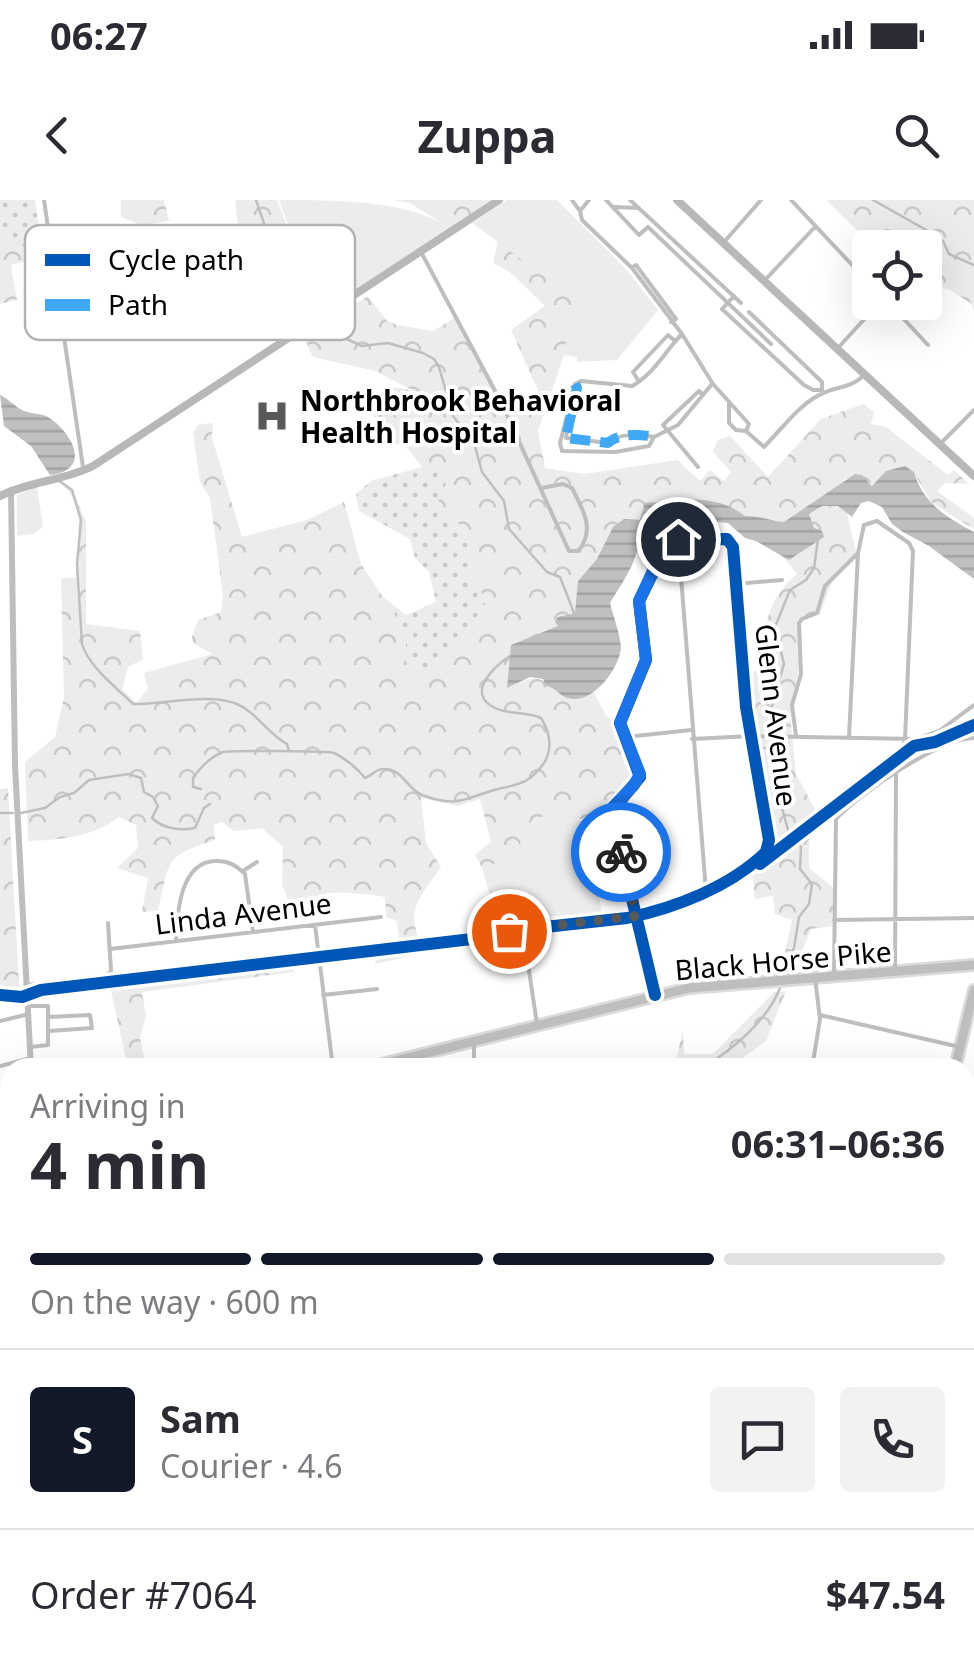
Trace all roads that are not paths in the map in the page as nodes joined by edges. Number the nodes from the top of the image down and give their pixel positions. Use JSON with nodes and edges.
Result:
{"nodes":[{"id":1,"x":44,"y":200,"type":"edge"},
{"id":2,"x":499,"y":200,"type":"edge"},
{"id":3,"x":572,"y":200,"type":"edge"},
{"id":4,"x":589,"y":200,"type":"edge"},
{"id":5,"x":606,"y":200,"type":"edge"},
{"id":6,"x":630,"y":200,"type":"edge"},
{"id":7,"x":762,"y":200,"type":"edge"},
{"id":8,"x":791,"y":200,"type":"edge"},
{"id":9,"x":679,"y":201,"type":"edge"},
{"id":10,"x":611,"y":207,"type":"junction"},
{"id":11,"x":639,"y":208,"type":"junction"},
{"id":12,"x":580,"y":211,"type":"junction"},
{"id":13,"x":47,"y":225,"type":"edge"},
{"id":14,"x":815,"y":228,"type":"junction"},
{"id":15,"x":724,"y":243,"type":"junction"},
{"id":16,"x":421,"y":252,"type":"junction"},
{"id":17,"x":688,"y":254,"type":"junction"},
{"id":18,"x":682,"y":260,"type":"junction"},
{"id":19,"x":852,"y":266,"type":"edge"},
{"id":20,"x":708,"y":272,"type":"junction"},
{"id":21,"x":702,"y":278,"type":"junction"},
{"id":22,"x":764,"y":281,"type":"junction"},
{"id":23,"x":355,"y":294,"type":"edge"},
{"id":24,"x":734,"y":296,"type":"junction"},
{"id":25,"x":728,"y":303,"type":"junction"},
{"id":26,"x":741,"y":304,"type":"dead end"},
{"id":27,"x":750,"y":312,"type":"dead end"},
{"id":28,"x":864,"y":320,"type":"edge"},
{"id":29,"x":905,"y":320,"type":"edge"},
{"id":30,"x":682,"y":334,"type":"junction"},
{"id":31,"x":777,"y":338,"type":"junction"},
{"id":32,"x":62,"y":340,"type":"edge"},
{"id":33,"x":284,"y":340,"type":"edge"},
{"id":34,"x":675,"y":341,"type":"junction"},
{"id":35,"x":772,"y":344,"type":"junction"},
{"id":36,"x":928,"y":345,"type":"dead end"},
{"id":37,"x":837,"y":349,"type":"junction"},
{"id":38,"x":766,"y":351,"type":"junction"},
{"id":39,"x":865,"y":375,"type":"junction"},
{"id":40,"x":640,"y":382,"type":"junction"},
{"id":41,"x":575,"y":384,"type":"junction"},
{"id":42,"x":713,"y":384,"type":"junction"},
{"id":43,"x":823,"y":391,"type":"junction"},
{"id":44,"x":703,"y":395,"type":"junction"},
{"id":45,"x":730,"y":402,"type":"junction"},
{"id":46,"x":974,"y":410,"type":"edge"},
{"id":47,"x":667,"y":431,"type":"junction"},
{"id":48,"x":746,"y":431,"type":"junction"},
{"id":49,"x":654,"y":437,"type":"junction"},
{"id":50,"x":940,"y":444,"type":"junction"},
{"id":51,"x":698,"y":467,"type":"dead end"},
{"id":52,"x":79,"y":472,"type":"junction"},
{"id":53,"x":974,"y":476,"type":"edge"},
{"id":54,"x":541,"y":488,"type":"junction"},
{"id":55,"x":11,"y":490,"type":"junction"},
{"id":56,"x":0,"y":496,"type":"edge"},
{"id":57,"x":678,"y":539,"type":"junction"},
{"id":58,"x":858,"y":553,"type":"junction"},
{"id":59,"x":782,"y":580,"type":"dead end"},
{"id":60,"x":736,"y":584,"type":"junction"},
{"id":61,"x":974,"y":705,"type":"edge"},
{"id":62,"x":691,"y":730,"type":"junction"},
{"id":63,"x":751,"y":736,"type":"junction"},
{"id":64,"x":796,"y":736,"type":"junction"},
{"id":65,"x":625,"y":737,"type":"junction"},
{"id":66,"x":849,"y":738,"type":"junction"},
{"id":67,"x":974,"y":738,"type":"edge"},
{"id":68,"x":692,"y":739,"type":"junction"},
{"id":69,"x":916,"y":739,"type":"junction"},
{"id":70,"x":905,"y":740,"type":"junction"},
{"id":71,"x":901,"y":749,"type":"junction"},
{"id":72,"x":896,"y":774,"type":"junction"},
{"id":73,"x":844,"y":790,"type":"dead end"},
{"id":74,"x":257,"y":862,"type":"dead end"},
{"id":75,"x":242,"y":871,"type":"junction"},
{"id":76,"x":706,"y":891,"type":"junction"},
{"id":77,"x":636,"y":916,"type":"junction"},
{"id":78,"x":381,"y":918,"type":"dead end"},
{"id":79,"x":974,"y":918,"type":"edge"},
{"id":80,"x":894,"y":919,"type":"junction"},
{"id":81,"x":834,"y":920,"type":"junction"},
{"id":82,"x":108,"y":923,"type":"dead end"},
{"id":83,"x":315,"y":925,"type":"junction"},
{"id":84,"x":509,"y":931,"type":"dead end"},
{"id":85,"x":253,"y":932,"type":"junction"},
{"id":86,"x":176,"y":941,"type":"junction"},
{"id":87,"x":110,"y":950,"type":"junction"},
{"id":88,"x":501,"y":950,"type":"dead end"},
{"id":89,"x":974,"y":965,"type":"edge"},
{"id":90,"x":895,"y":972,"type":"junction"},
{"id":91,"x":834,"y":977,"type":"junction"},
{"id":92,"x":815,"y":978,"type":"junction"},
{"id":93,"x":27,"y":985,"type":"junction"},
{"id":94,"x":377,"y":989,"type":"dead end"},
{"id":95,"x":974,"y":990,"type":"edge"},
{"id":96,"x":323,"y":995,"type":"junction"},
{"id":97,"x":655,"y":995,"type":"junction"},
{"id":98,"x":28,"y":1010,"type":"junction"},
{"id":99,"x":820,"y":1014,"type":"junction"},
{"id":100,"x":48,"y":1017,"type":"junction"},
{"id":101,"x":0,"y":1021,"type":"edge"},
{"id":102,"x":536,"y":1024,"type":"junction"},
{"id":103,"x":48,"y":1031,"type":"junction"},
{"id":104,"x":474,"y":1040,"type":"junction"},
{"id":105,"x":30,"y":1047,"type":"junction"},
{"id":106,"x":960,"y":1047,"type":"junction"},
{"id":107,"x":420,"y":1054,"type":"junction"},
{"id":108,"x":31,"y":1058,"type":"edge"},
{"id":109,"x":331,"y":1058,"type":"edge"},
{"id":110,"x":405,"y":1058,"type":"edge"},
{"id":111,"x":420,"y":1058,"type":"edge"},
{"id":112,"x":474,"y":1058,"type":"edge"},
{"id":113,"x":813,"y":1058,"type":"edge"},
{"id":114,"x":958,"y":1058,"type":"edge"}],
"edges":[{"from":1,"to":13,"type":"street"},
{"from":2,"to":16,"type":"main road"},
{"from":3,"to":12,"type":"street"},
{"from":4,"to":12,"type":"street"},
{"from":5,"to":10,"type":"street"},
{"from":6,"to":11,"type":"street"},
{"from":7,"to":15,"type":"street"},
{"from":8,"to":14,"type":"street"},
{"from":9,"to":15,"type":"main road"},
{"from":10,"to":11,"type":"street"},
{"from":10,"to":18,"type":"street"},
{"from":11,"to":17,"type":"street"},
{"from":12,"to":30,"type":"street"},
{"from":14,"to":19,"type":"street"},
{"from":14,"to":22,"type":"street"},
{"from":15,"to":22,"type":"main road"},
{"from":16,"to":23,"type":"main road"},
{"from":16,"to":54,"type":"street"},
{"from":17,"to":18,"type":"street"},
{"from":17,"to":20,"type":"street"},
{"from":18,"to":21,"type":"street"},
{"from":20,"to":21,"type":"street"},
{"from":20,"to":24,"type":"street"},
{"from":21,"to":25,"type":"street"},
{"from":22,"to":37,"type":"main road"},
{"from":24,"to":25,"type":"street"},
{"from":24,"to":26,"type":"street"},
{"from":25,"to":35,"type":"street"},
{"from":25,"to":38,"type":"street"},
{"from":27,"to":31,"type":"street"},
{"from":28,"to":37,"type":"street"},
{"from":29,"to":36,"type":"street"},
{"from":30,"to":34,"type":"street"},
{"from":30,"to":42,"type":"street"},
{"from":31,"to":35,"type":"street"},
{"from":31,"to":43,"type":"street"},
{"from":32,"to":52,"type":"street"},
{"from":33,"to":52,"type":"main road"},
{"from":34,"to":40,"type":"street"},
{"from":34,"to":40,"type":"street"},
{"from":35,"to":38,"type":"street"},
{"from":37,"to":39,"type":"main road"},
{"from":38,"to":43,"type":"street"},
{"from":39,"to":43,"type":"street"},
{"from":39,"to":50,"type":"main road"},
{"from":40,"to":41,"type":"street"},
{"from":41,"to":49,"type":"street"},
{"from":41,"to":49,"type":"street"},
{"from":42,"to":44,"type":"street"},
{"from":42,"to":45,"type":"street"},
{"from":43,"to":48,"type":"street"},
{"from":44,"to":47,"type":"street"},
{"from":44,"to":47,"type":"street"},
{"from":45,"to":48,"type":"street"},
{"from":45,"to":48,"type":"street"},
{"from":46,"to":50,"type":"street"},
{"from":47,"to":49,"type":"street"},
{"from":47,"to":51,"type":"street"},
{"from":50,"to":53,"type":"main road"},
{"from":52,"to":55,"type":"main road"},
{"from":54,"to":54,"type":"street"},
{"from":55,"to":56,"type":"main road"},
{"from":55,"to":93,"type":"street"},
{"from":57,"to":60,"type":"street","name":"Glenn Avenue"},
{"from":57,"to":62,"type":"street"},
{"from":57,"to":65,"type":"street"},
{"from":58,"to":64,"type":"street"},
{"from":58,"to":66,"type":"street"},
{"from":58,"to":70,"type":"street"},
{"from":59,"to":60,"type":"street"},
{"from":60,"to":63,"type":"street","name":"Glenn Avenue"},
{"from":61,"to":69,"type":"street"},
{"from":62,"to":65,"type":"street"},
{"from":62,"to":68,"type":"street"},
{"from":63,"to":64,"type":"street"},
{"from":63,"to":68,"type":"street"},
{"from":63,"to":76,"type":"street","name":"Glenn Avenue"},
{"from":64,"to":66,"type":"street"},
{"from":65,"to":77,"type":"street"},
{"from":66,"to":70,"type":"street"},
{"from":67,"to":72,"type":"street"},
{"from":68,"to":76,"type":"street"},
{"from":69,"to":70,"type":"street"},
{"from":69,"to":71,"type":"street"},
{"from":70,"to":71,"type":"street"},
{"from":71,"to":72,"type":"street"},
{"from":71,"to":73,"type":"street"},
{"from":72,"to":80,"type":"street"},
{"from":72,"to":81,"type":"street"},
{"from":74,"to":75,"type":"street"},
{"from":75,"to":85,"type":"street"},
{"from":75,"to":86,"type":"street"},
{"from":76,"to":77,"type":"street"},
{"from":77,"to":84,"type":"street"},
{"from":77,"to":97,"type":"street"},
{"from":78,"to":83,"type":"street","name":"Linda Avenue"},
{"from":79,"to":80,"type":"street"},
{"from":80,"to":81,"type":"street"},
{"from":80,"to":90,"type":"street"},
{"from":81,"to":91,"type":"street"},
{"from":82,"to":87,"type":"street"},
{"from":83,"to":85,"type":"street","name":"Linda Avenue"},
{"from":83,"to":96,"type":"street"},
{"from":85,"to":86,"type":"street","name":"Linda Avenue"},
{"from":86,"to":87,"type":"street","name":"Linda Avenue"},
{"from":87,"to":93,"type":"street"},
{"from":88,"to":102,"type":"street"},
{"from":89,"to":90,"type":"main road","name":"Black Horse Pike"},
{"from":90,"to":91,"type":"main road","name":"Black Horse Pike"},
{"from":91,"to":92,"type":"main road","name":"Black Horse Pike"},
{"from":92,"to":97,"type":"main road","name":"Black Horse Pike"},
{"from":92,"to":99,"type":"street"},
{"from":93,"to":98,"type":"street"},
{"from":94,"to":96,"type":"street"},
{"from":95,"to":106,"type":"main road"},
{"from":96,"to":109,"type":"street"},
{"from":97,"to":102,"type":"main road","name":"Black Horse Pike"},
{"from":98,"to":100,"type":"street"},
{"from":98,"to":101,"type":"street"},
{"from":98,"to":105,"type":"street"},
{"from":99,"to":106,"type":"street"},
{"from":99,"to":113,"type":"street"},
{"from":100,"to":103,"type":"street"},
{"from":100,"to":103,"type":"street"},
{"from":102,"to":104,"type":"main road","name":"Black Horse Pike"},
{"from":103,"to":105,"type":"street"},
{"from":104,"to":107,"type":"main road","name":"Black Horse Pike"},
{"from":104,"to":112,"type":"street"},
{"from":105,"to":108,"type":"street"},
{"from":106,"to":114,"type":"main road"},
{"from":107,"to":110,"type":"main road","name":"Black Horse Pike"},
{"from":107,"to":111,"type":"street"}]}
